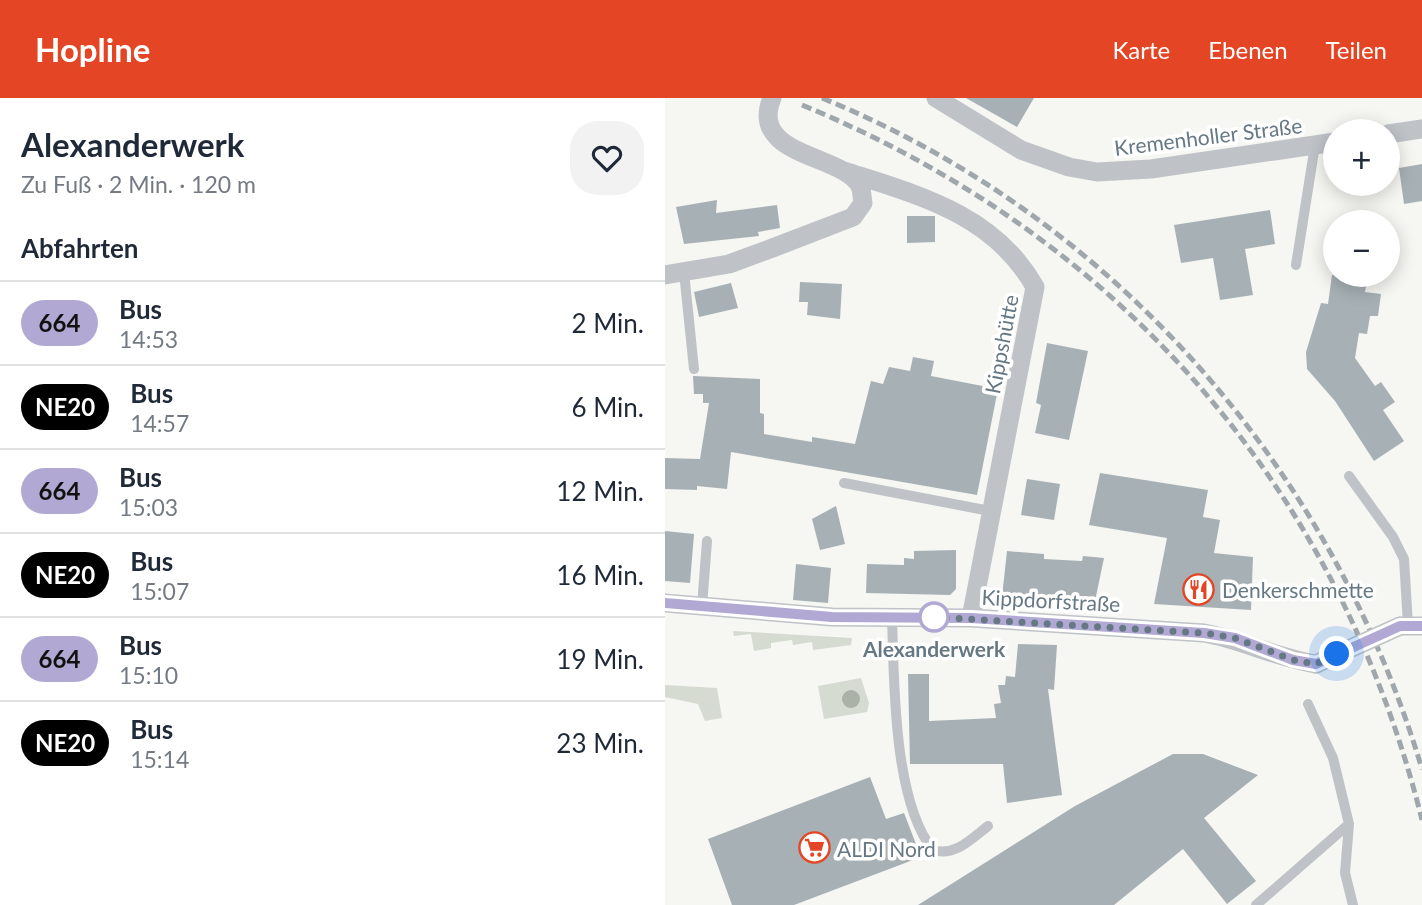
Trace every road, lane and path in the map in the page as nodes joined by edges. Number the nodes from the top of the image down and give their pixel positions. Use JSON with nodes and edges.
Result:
{"nodes":[{"id":1,"x":772,"y":98,"type":"edge"},
{"id":2,"x":936,"y":98,"type":"edge"},
{"id":3,"x":1422,"y":129,"type":"edge"},
{"id":4,"x":1400,"y":132,"type":"edge"},
{"id":5,"x":1323,"y":144,"type":"edge"},
{"id":6,"x":1315,"y":145,"type":"junction"},
{"id":7,"x":844,"y":171,"type":"junction"},
{"id":8,"x":1296,"y":265,"type":"dead end"},
{"id":9,"x":674,"y":273,"type":"edge"},
{"id":10,"x":694,"y":369,"type":"dead end"},
{"id":11,"x":1349,"y":476,"type":"dead end"},
{"id":12,"x":844,"y":483,"type":"dead end"},
{"id":13,"x":990,"y":511,"type":"junction"},
{"id":14,"x":707,"y":541,"type":"dead end"},
{"id":15,"x":665,"y":603,"type":"edge"},
{"id":16,"x":702,"y":606,"type":"junction"},
{"id":17,"x":892,"y":616,"type":"junction"},
{"id":18,"x":971,"y":618,"type":"junction"},
{"id":19,"x":1410,"y":626,"type":"edge"},
{"id":20,"x":1308,"y":704,"type":"dead end"},
{"id":21,"x":1349,"y":824,"type":"junction"},
{"id":22,"x":988,"y":826,"type":"dead end"},
{"id":23,"x":1256,"y":905,"type":"edge"},
{"id":24,"x":1353,"y":905,"type":"edge"}],
"edges":[{"from":1,"to":7,"type":"street"},
{"from":2,"to":6,"type":"street","name":"Kremenholler Straße"},
{"from":3,"to":4,"type":"street"},
{"from":5,"to":6,"type":"street","name":"Kremenholler Straße"},
{"from":6,"to":8,"type":"lane"},
{"from":7,"to":9,"type":"street"},
{"from":7,"to":13,"type":"street","name":"Kippshütte"},
{"from":9,"to":10,"type":"lane"},
{"from":11,"to":19,"type":"lane"},
{"from":12,"to":13,"type":"lane"},
{"from":13,"to":18,"type":"street","name":"Kippshütte"},
{"from":14,"to":16,"type":"lane"},
{"from":15,"to":16,"type":"street","name":"Kippdorfstraße"},
{"from":16,"to":17,"type":"street","name":"Kippdorfstraße"},
{"from":17,"to":18,"type":"street","name":"Kippdorfstraße"},
{"from":17,"to":22,"type":"lane"},
{"from":18,"to":19,"type":"street","name":"Kippdorfstraße","bridge":true},
{"from":20,"to":21,"type":"lane"},
{"from":21,"to":23,"type":"lane"},
{"from":21,"to":24,"type":"lane"}]}
